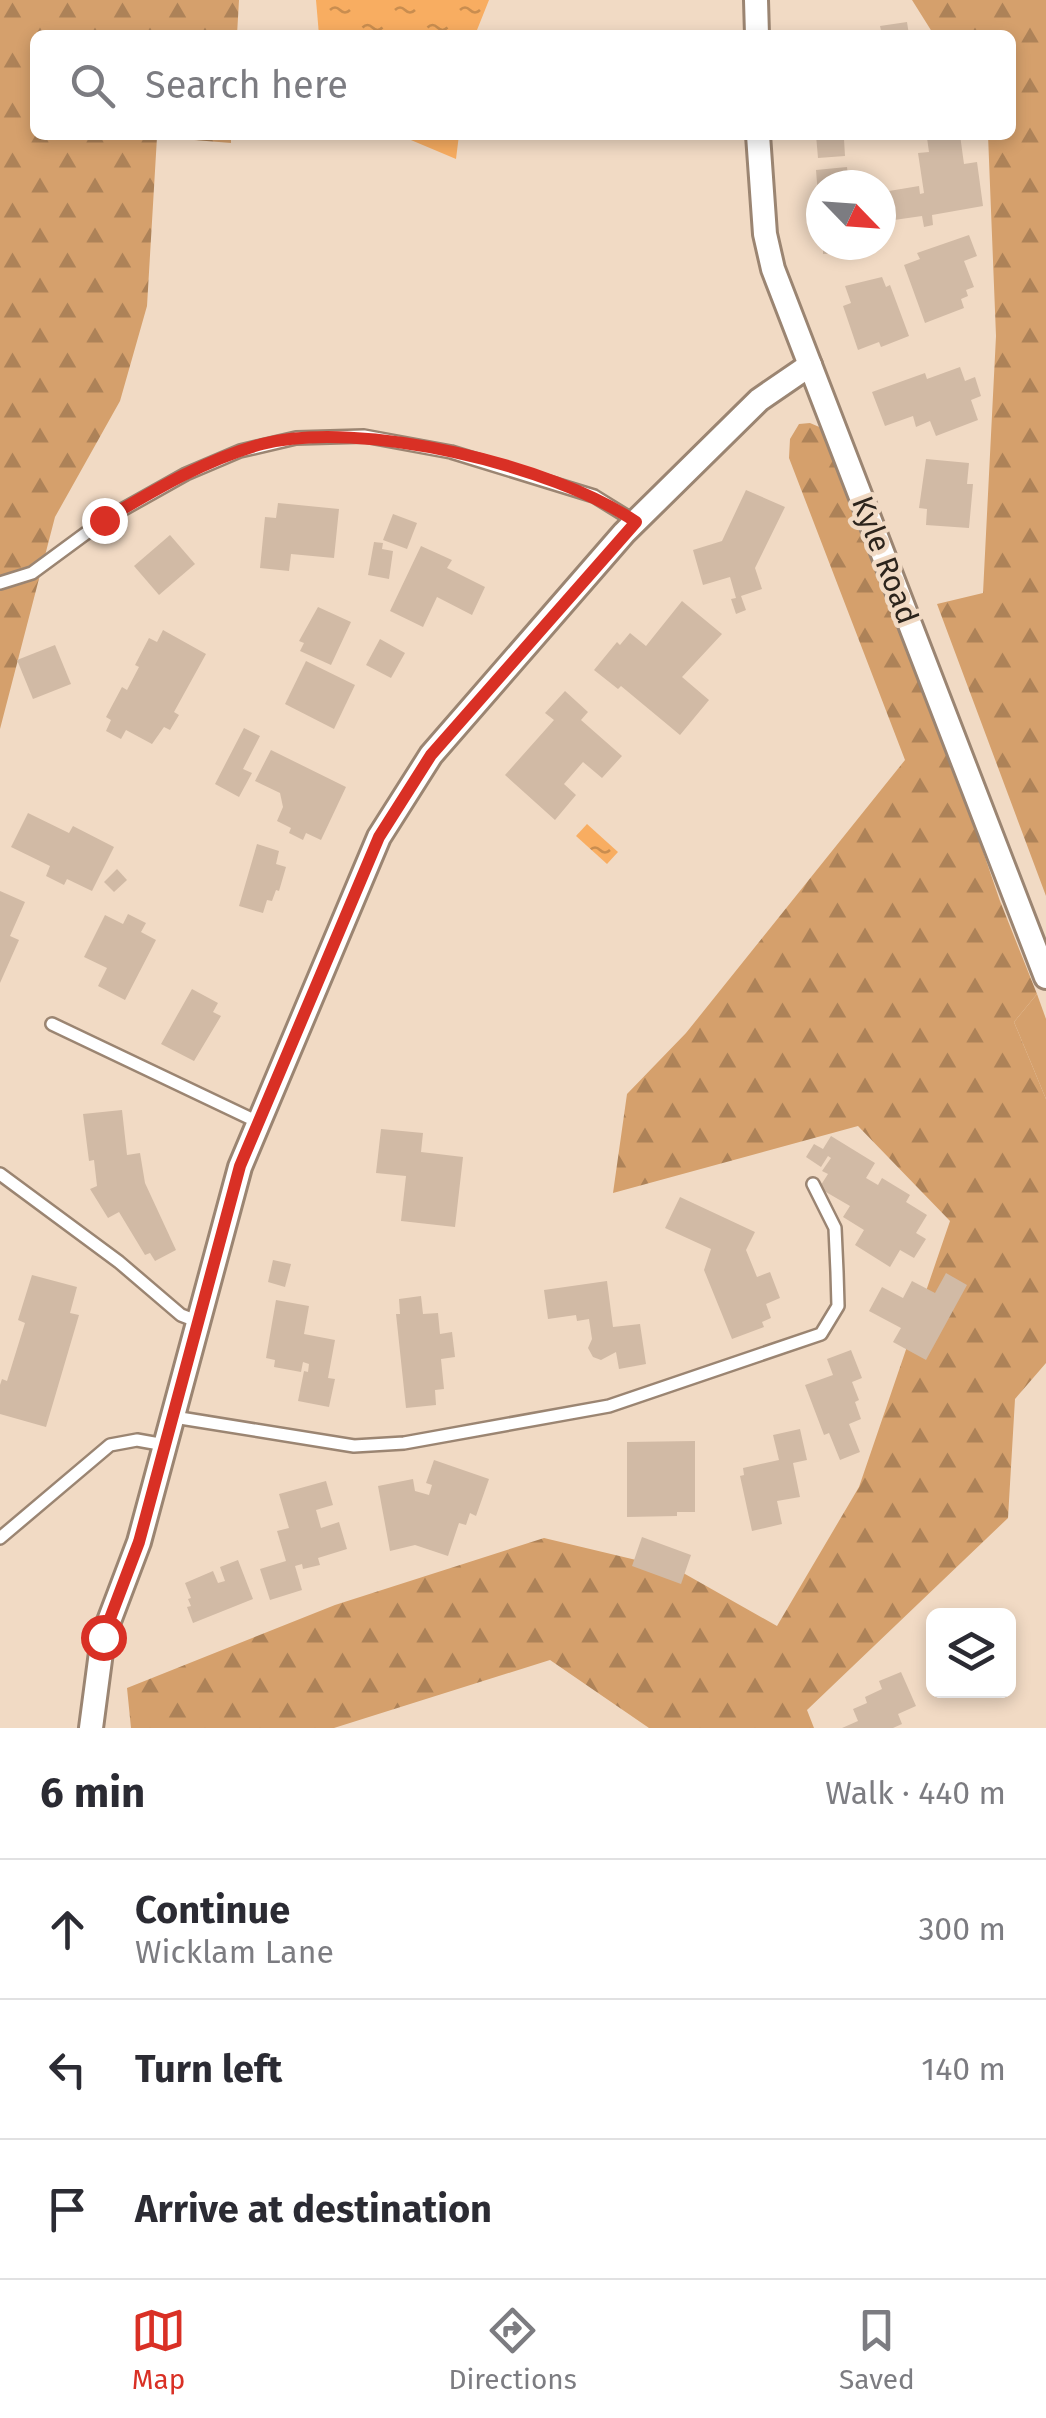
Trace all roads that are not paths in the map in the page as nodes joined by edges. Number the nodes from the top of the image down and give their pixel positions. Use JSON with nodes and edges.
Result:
{"nodes":[{"id":1,"x":756,"y":0,"type":"edge"},
{"id":2,"x":757,"y":30,"type":"edge"},
{"id":3,"x":758,"y":140,"type":"edge"},
{"id":4,"x":810,"y":366,"type":"junction"},
{"id":5,"x":636,"y":522,"type":"junction"},
{"id":6,"x":0,"y":583,"type":"edge"},
{"id":7,"x":1046,"y":976,"type":"edge"},
{"id":8,"x":52,"y":1024,"type":"dead end"},
{"id":9,"x":258,"y":1122,"type":"junction"},
{"id":10,"x":0,"y":1174,"type":"edge"},
{"id":11,"x":813,"y":1184,"type":"dead end"},
{"id":12,"x":199,"y":1322,"type":"junction"},
{"id":13,"x":174,"y":1417,"type":"junction"},
{"id":14,"x":166,"y":1446,"type":"junction"},
{"id":15,"x":0,"y":1538,"type":"edge"},
{"id":16,"x":91,"y":1728,"type":"edge"}],
"edges":[{"from":1,"to":2,"type":"street"},
{"from":3,"to":4,"type":"street","name":"Kyle Road"},
{"from":4,"to":5,"type":"street"},
{"from":4,"to":7,"type":"street","name":"Kyle Road"},
{"from":5,"to":6,"type":"lane"},
{"from":5,"to":9,"type":"street"},
{"from":8,"to":9,"type":"lane"},
{"from":9,"to":12,"type":"street"},
{"from":10,"to":12,"type":"lane"},
{"from":11,"to":13,"type":"lane"},
{"from":12,"to":13,"type":"street"},
{"from":13,"to":14,"type":"street"},
{"from":14,"to":15,"type":"lane"},
{"from":14,"to":16,"type":"street"}]}
